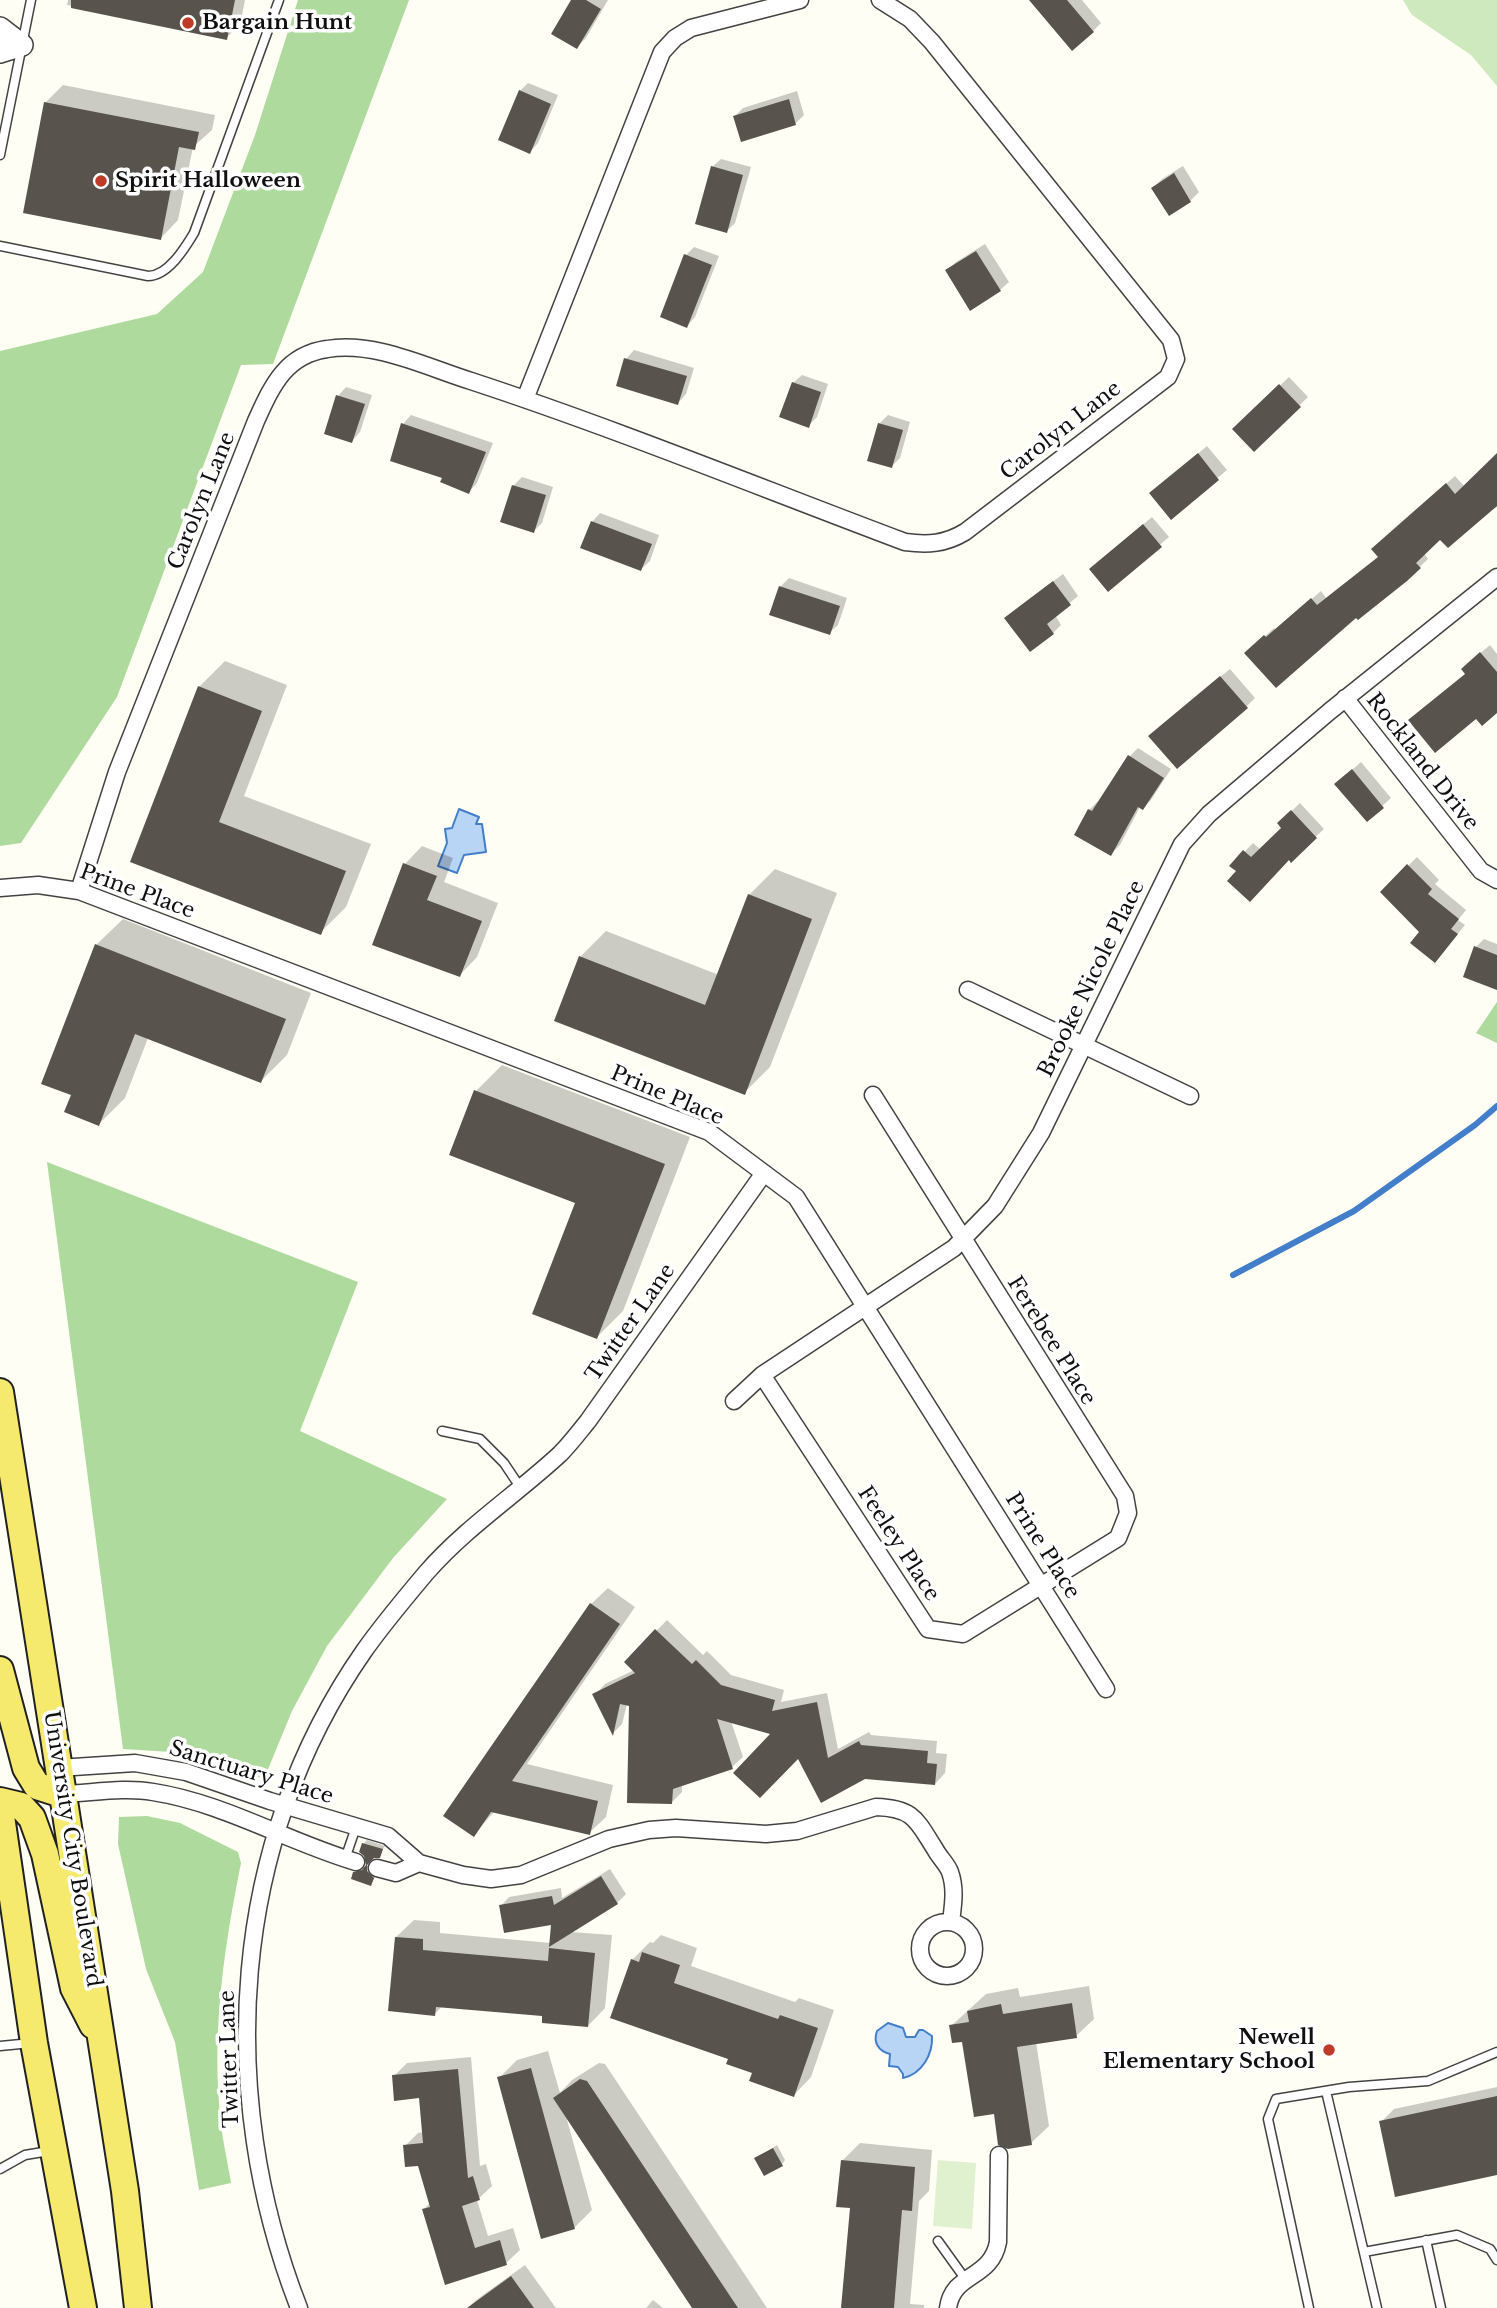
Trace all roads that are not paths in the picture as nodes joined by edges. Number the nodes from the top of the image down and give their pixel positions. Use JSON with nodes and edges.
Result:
{"nodes":[{"id":1,"x":31,"y":0,"type":"edge"},
{"id":2,"x":279,"y":0,"type":"edge"},
{"id":3,"x":800,"y":0,"type":"edge"},
{"id":4,"x":880,"y":0,"type":"edge"},
{"id":5,"x":0,"y":28,"type":"edge"},
{"id":6,"x":22,"y":45,"type":"junction"},
{"id":7,"x":0,"y":52,"type":"edge"},
{"id":8,"x":0,"y":155,"type":"edge"},
{"id":9,"x":0,"y":246,"type":"edge"},
{"id":10,"x":525,"y":399,"type":"junction"},
{"id":11,"x":1497,"y":577,"type":"edge"},
{"id":12,"x":1345,"y":698,"type":"junction"},
{"id":13,"x":1497,"y":880,"type":"edge"},
{"id":14,"x":0,"y":888,"type":"edge"},
{"id":15,"x":79,"y":891,"type":"junction"},
{"id":16,"x":968,"y":990,"type":"dead end"},
{"id":17,"x":1084,"y":1044,"type":"junction"},
{"id":18,"x":873,"y":1095,"type":"dead end"},
{"id":19,"x":1190,"y":1096,"type":"dead end"},
{"id":20,"x":764,"y":1173,"type":"junction"},
{"id":21,"x":963,"y":1239,"type":"junction"},
{"id":22,"x":866,"y":1306,"type":"junction"},
{"id":23,"x":762,"y":1375,"type":"junction"},
{"id":24,"x":0,"y":1392,"type":"edge"},
{"id":25,"x":734,"y":1401,"type":"dead end"},
{"id":26,"x":442,"y":1431,"type":"dead end"},
{"id":27,"x":520,"y":1487,"type":"junction"},
{"id":28,"x":1042,"y":1586,"type":"junction"},
{"id":29,"x":0,"y":1670,"type":"edge"},
{"id":30,"x":1105,"y":1689,"type":"dead end"},
{"id":31,"x":60,"y":1781,"type":"junction"},
{"id":32,"x":0,"y":1801,"type":"edge"},
{"id":33,"x":286,"y":1806,"type":"junction"},
{"id":34,"x":0,"y":1809,"type":"edge"},
{"id":35,"x":356,"y":1827,"type":"junction"},
{"id":36,"x":277,"y":1832,"type":"junction"},
{"id":37,"x":350,"y":1860,"type":"joint"},
{"id":38,"x":419,"y":1863,"type":"junction"},
{"id":39,"x":377,"y":1868,"type":"dead end"},
{"id":40,"x":951,"y":1922,"type":"dead end"},
{"id":41,"x":102,"y":2042,"type":"junction"},
{"id":42,"x":34,"y":2043,"type":"junction"},
{"id":43,"x":0,"y":2046,"type":"edge"},
{"id":44,"x":1497,"y":2052,"type":"edge"},
{"id":45,"x":1326,"y":2091,"type":"junction"},
{"id":46,"x":52,"y":2150,"type":"junction"},
{"id":47,"x":999,"y":2155,"type":"dead end"},
{"id":48,"x":0,"y":2169,"type":"edge"},
{"id":49,"x":1426,"y":2240,"type":"junction"},
{"id":50,"x":938,"y":2241,"type":"dead end"},
{"id":51,"x":1364,"y":2252,"type":"junction"},
{"id":52,"x":1497,"y":2260,"type":"edge"},
{"id":53,"x":966,"y":2280,"type":"junction"},
{"id":54,"x":83,"y":2308,"type":"edge"},
{"id":55,"x":138,"y":2308,"type":"edge"},
{"id":56,"x":299,"y":2308,"type":"edge"},
{"id":57,"x":948,"y":2308,"type":"edge"},
{"id":58,"x":1309,"y":2308,"type":"edge"},
{"id":59,"x":1377,"y":2308,"type":"edge"},
{"id":60,"x":1441,"y":2308,"type":"edge"}],
"edges":[{"from":1,"to":6,"type":"lane"},
{"from":2,"to":9,"type":"lane"},
{"from":3,"to":10,"type":"street"},
{"from":4,"to":10,"type":"street","name":"Carolyn Lane"},
{"from":5,"to":6,"type":"street"},
{"from":6,"to":7,"type":"street"},
{"from":6,"to":8,"type":"lane"},
{"from":10,"to":15,"type":"street","name":"Carolyn Lane"},
{"from":11,"to":12,"type":"street","name":"Brooke Nicole Place"},
{"from":12,"to":13,"type":"street","name":"Rockland Drive"},
{"from":12,"to":17,"type":"street","name":"Brooke Nicole Place"},
{"from":14,"to":15,"type":"street","name":"Prine Place"},
{"from":15,"to":20,"type":"street","name":"Prine Place"},
{"from":16,"to":17,"type":"street"},
{"from":17,"to":19,"type":"street"},
{"from":17,"to":21,"type":"street","name":"Brooke Nicole Place"},
{"from":18,"to":21,"type":"street","name":"Ferebee Place"},
{"from":20,"to":22,"type":"street","name":"Prine Place"},
{"from":20,"to":27,"type":"street","name":"Twitter Lane"},
{"from":21,"to":22,"type":"street","name":"Brooke Nicole Place"},
{"from":21,"to":28,"type":"street","name":"Ferebee Place"},
{"from":22,"to":23,"type":"street","name":"Brooke Nicole Place"},
{"from":22,"to":28,"type":"street","name":"Prine Place"},
{"from":23,"to":25,"type":"street","name":"Brooke Nicole Place"},
{"from":23,"to":28,"type":"street","name":"Feeley Place"},
{"from":24,"to":31,"type":"main road","name":"University City Boulevard"},
{"from":26,"to":27,"type":"lane"},
{"from":27,"to":33,"type":"street","name":"Twitter Lane"},
{"from":28,"to":30,"type":"street","name":"Prine Place"},
{"from":29,"to":31,"type":"main road"},
{"from":31,"to":33,"type":"street","name":"Sanctuary Place"},
{"from":31,"to":36,"type":"street"},
{"from":31,"to":41,"type":"main road","name":"University City Boulevard"},
{"from":32,"to":41,"type":"main road"},
{"from":33,"to":35,"type":"street","name":"Sanctuary Place"},
{"from":33,"to":36,"type":"street","name":"Twitter Lane"},
{"from":34,"to":42,"type":"main road"},
{"from":35,"to":37,"type":"lane"},
{"from":35,"to":38,"type":"street","name":"Sanctuary Place"},
{"from":36,"to":37,"type":"street"},
{"from":36,"to":56,"type":"street","name":"Twitter Lane"},
{"from":38,"to":39,"type":"street","name":"Sanctuary Place"},
{"from":38,"to":40,"type":"street","name":"Sanctuary Place"},
{"from":41,"to":55,"type":"main road","name":"University City Boulevard"},
{"from":42,"to":43,"type":"lane"},
{"from":42,"to":46,"type":"main road"},
{"from":44,"to":45,"type":"lane"},
{"from":45,"to":51,"type":"lane"},
{"from":45,"to":58,"type":"lane"},
{"from":46,"to":48,"type":"lane"},
{"from":46,"to":54,"type":"main road"},
{"from":47,"to":53,"type":"street"},
{"from":49,"to":51,"type":"lane"},
{"from":49,"to":52,"type":"lane"},
{"from":49,"to":60,"type":"lane"},
{"from":50,"to":53,"type":"lane"},
{"from":51,"to":59,"type":"lane"},
{"from":53,"to":57,"type":"street"}]}
